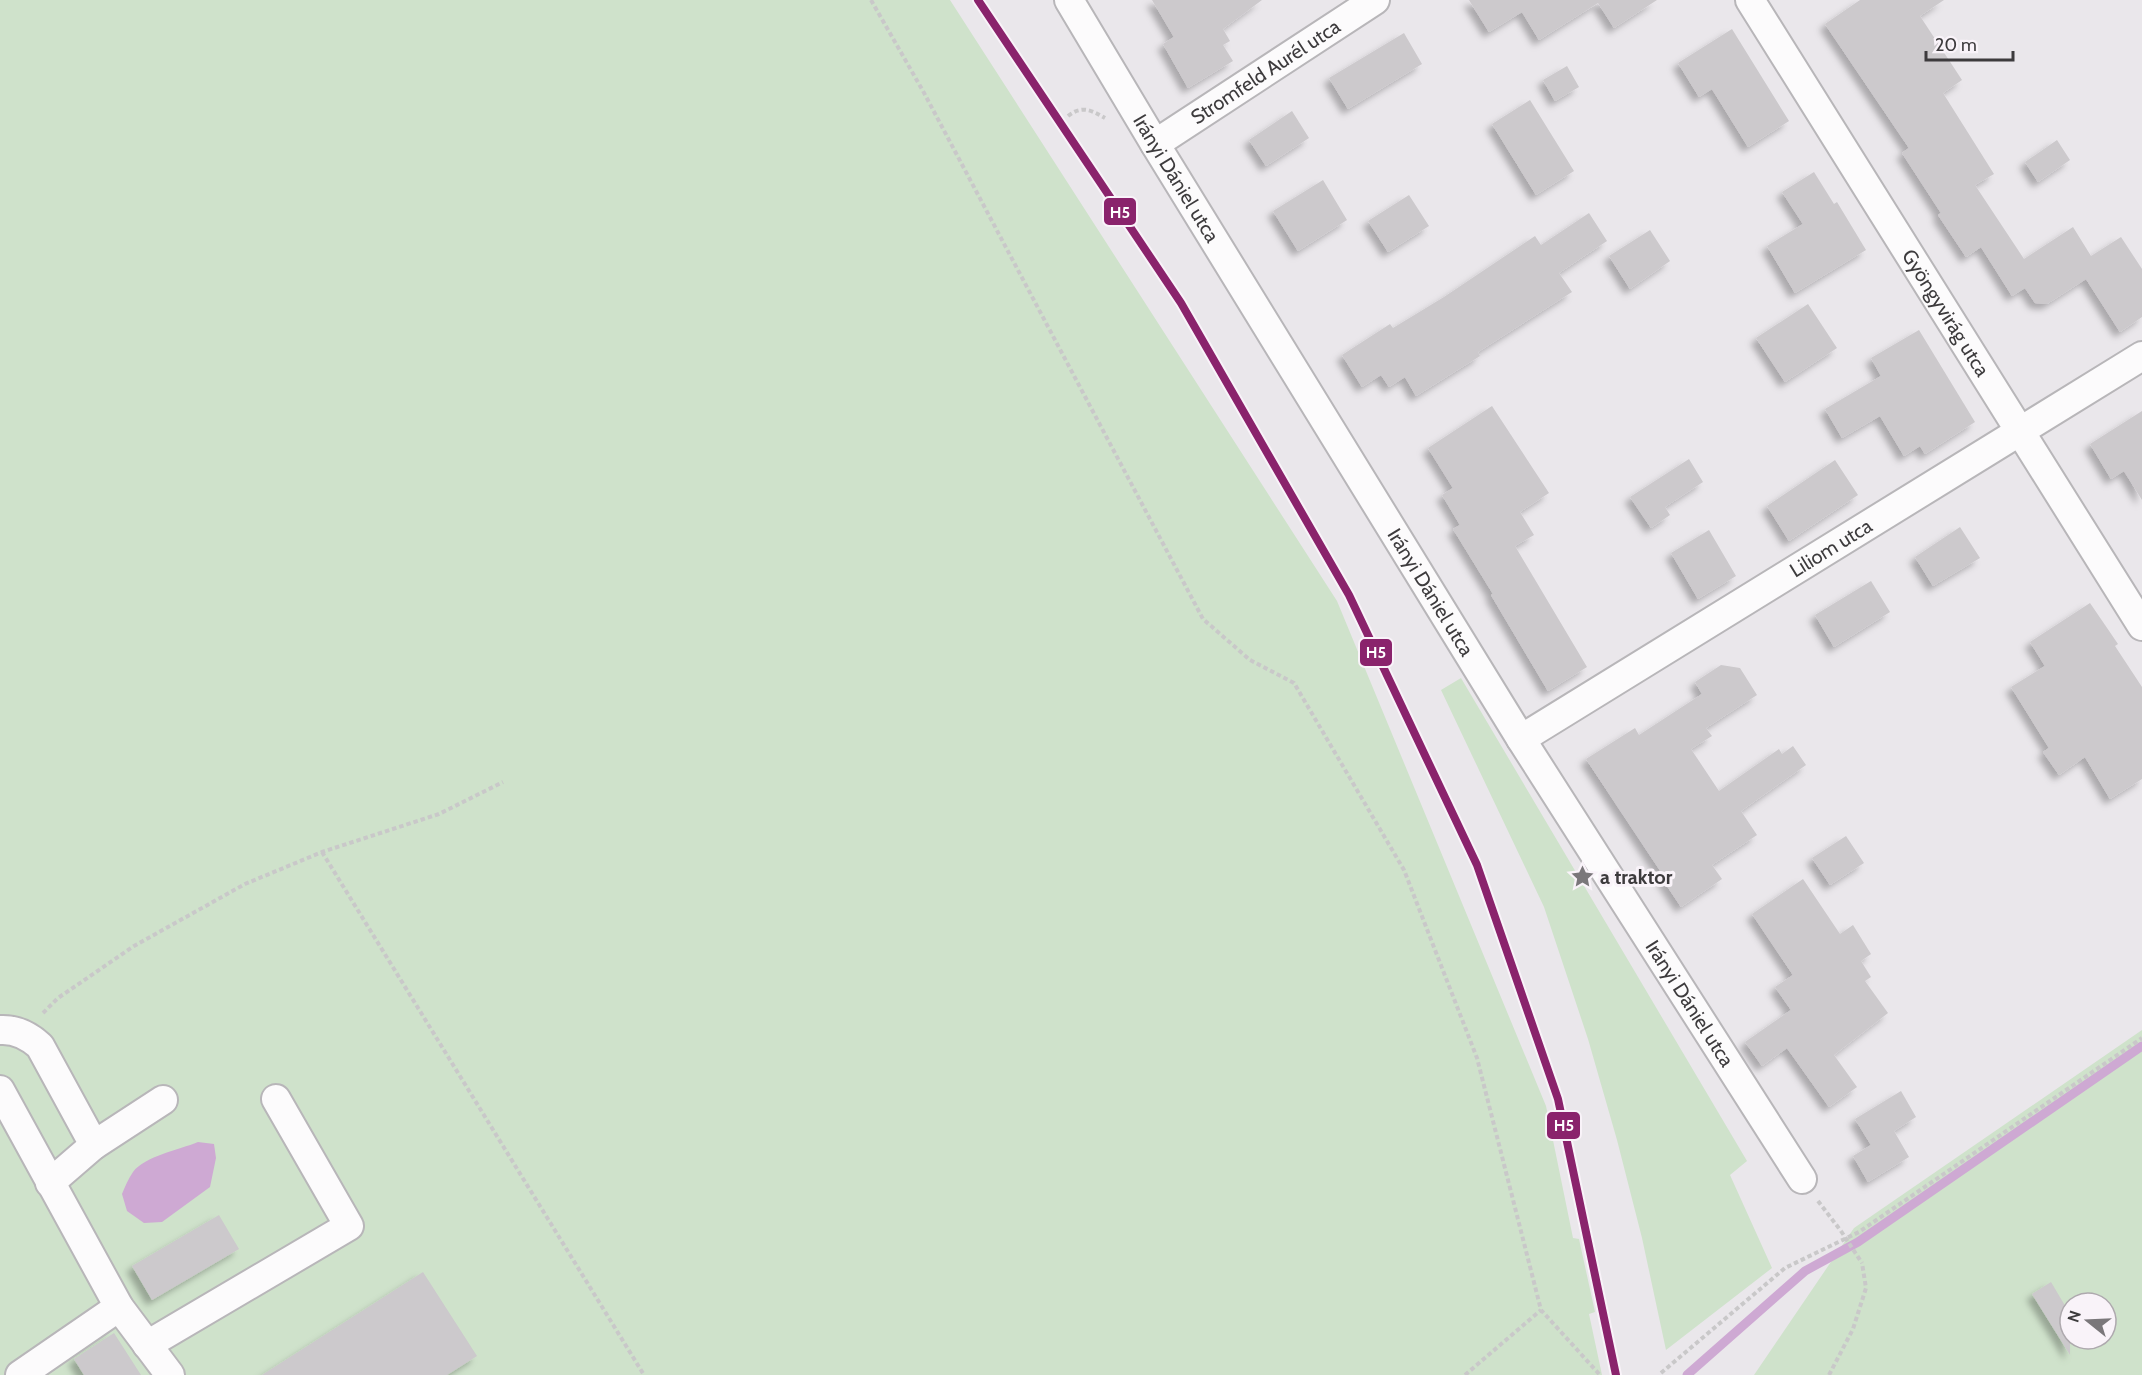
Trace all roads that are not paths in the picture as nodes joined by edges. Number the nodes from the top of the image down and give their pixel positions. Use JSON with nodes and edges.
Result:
{"nodes":[{"id":1,"x":1069,"y":0,"type":"edge"},
{"id":2,"x":1375,"y":0,"type":"edge"},
{"id":3,"x":1750,"y":0,"type":"edge"},
{"id":4,"x":1155,"y":144,"type":"junction"},
{"id":5,"x":2142,"y":356,"type":"edge"},
{"id":6,"x":2021,"y":432,"type":"junction"},
{"id":7,"x":2142,"y":626,"type":"edge"},
{"id":8,"x":1521,"y":739,"type":"junction"},
{"id":9,"x":0,"y":1030,"type":"edge"},
{"id":10,"x":0,"y":1090,"type":"edge"},
{"id":11,"x":276,"y":1099,"type":"dead end"},
{"id":12,"x":163,"y":1100,"type":"dead end"},
{"id":13,"x":94,"y":1145,"type":"junction"},
{"id":14,"x":1802,"y":1179,"type":"road end"},
{"id":15,"x":50,"y":1184,"type":"junction"},
{"id":16,"x":119,"y":1307,"type":"junction"},
{"id":17,"x":147,"y":1345,"type":"junction"},
{"id":18,"x":0,"y":1361,"type":"edge"},
{"id":19,"x":10,"y":1375,"type":"edge"},
{"id":20,"x":20,"y":1375,"type":"edge"},
{"id":21,"x":170,"y":1375,"type":"edge"}],
"edges":[{"from":1,"to":4,"type":"street","name":"Irányi Dániel utca"},
{"from":2,"to":4,"type":"street","name":"Stromfeld Aurél utca"},
{"from":3,"to":6,"type":"street","name":"Gyöngyvirág utca"},
{"from":4,"to":8,"type":"street","name":"Irányi Dániel utca"},
{"from":5,"to":6,"type":"street","name":"Liliom utca"},
{"from":6,"to":7,"type":"street","name":"Gyöngyvirág utca"},
{"from":6,"to":8,"type":"street","name":"Liliom utca"},
{"from":8,"to":14,"type":"street","name":"Irányi Dániel utca"},
{"from":9,"to":13,"type":"street"},
{"from":10,"to":15,"type":"street"},
{"from":11,"to":17,"type":"street"},
{"from":12,"to":13,"type":"street"},
{"from":13,"to":15,"type":"street"},
{"from":15,"to":16,"type":"street"},
{"from":16,"to":17,"type":"street"},
{"from":16,"to":20,"type":"street"},
{"from":17,"to":21,"type":"street"},
{"from":18,"to":19,"type":"street"}]}
